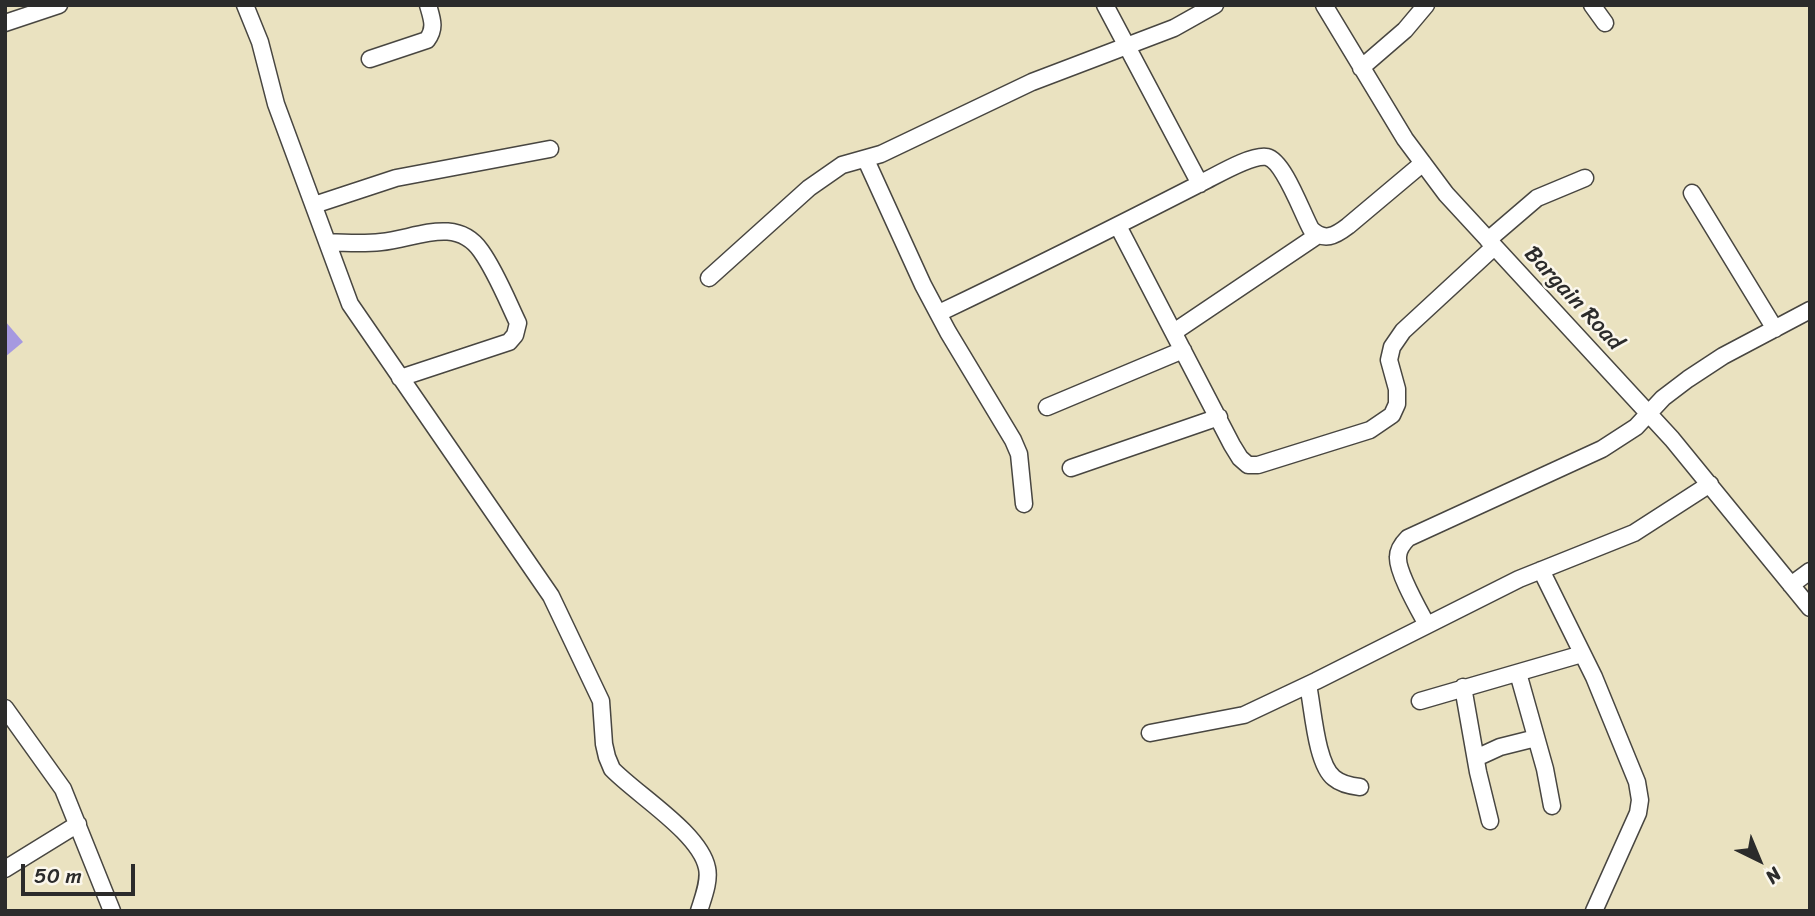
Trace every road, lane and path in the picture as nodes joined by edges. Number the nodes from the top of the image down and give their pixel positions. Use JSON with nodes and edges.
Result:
{"nodes":[{"id":1,"x":59,"y":5,"type":"edge"},
{"id":2,"x":245,"y":5,"type":"edge"},
{"id":3,"x":428,"y":5,"type":"edge"},
{"id":4,"x":1105,"y":5,"type":"edge"},
{"id":5,"x":1215,"y":5,"type":"edge"},
{"id":6,"x":1324,"y":5,"type":"edge"},
{"id":7,"x":1426,"y":5,"type":"edge"},
{"id":8,"x":1592,"y":5,"type":"edge"},
{"id":9,"x":5,"y":23,"type":"edge"},
{"id":10,"x":1605,"y":23,"type":"dead end"},
{"id":11,"x":1125,"y":45,"type":"junction"},
{"id":12,"x":370,"y":59,"type":"dead end"},
{"id":13,"x":1361,"y":68,"type":"junction"},
{"id":14,"x":550,"y":149,"type":"dead end"},
{"id":15,"x":866,"y":160,"type":"junction"},
{"id":16,"x":1423,"y":163,"type":"junction"},
{"id":17,"x":1586,"y":178,"type":"dead end"},
{"id":18,"x":1200,"y":184,"type":"junction"},
{"id":19,"x":1692,"y":193,"type":"dead end"},
{"id":20,"x":314,"y":205,"type":"junction"},
{"id":21,"x":1118,"y":226,"type":"junction"},
{"id":22,"x":1318,"y":236,"type":"junction"},
{"id":23,"x":327,"y":242,"type":"junction"},
{"id":24,"x":1491,"y":243,"type":"junction"},
{"id":25,"x":709,"y":278,"type":"dead end"},
{"id":26,"x":1810,"y":310,"type":"edge"},
{"id":27,"x":939,"y":313,"type":"junction"},
{"id":28,"x":1775,"y":329,"type":"junction"},
{"id":29,"x":1174,"y":332,"type":"junction"},
{"id":30,"x":1183,"y":350,"type":"junction"},
{"id":31,"x":400,"y":378,"type":"junction"},
{"id":32,"x":1047,"y":407,"type":"dead end"},
{"id":33,"x":1647,"y":413,"type":"junction"},
{"id":34,"x":1219,"y":417,"type":"junction"},
{"id":35,"x":1071,"y":468,"type":"dead end"},
{"id":36,"x":1710,"y":484,"type":"junction"},
{"id":37,"x":1024,"y":504,"type":"dead end"},
{"id":38,"x":1541,"y":570,"type":"junction"},
{"id":39,"x":1810,"y":570,"type":"edge"},
{"id":40,"x":1791,"y":585,"type":"junction"},
{"id":41,"x":1810,"y":608,"type":"edge"},
{"id":42,"x":1427,"y":625,"type":"junction"},
{"id":43,"x":1583,"y":654,"type":"junction"},
{"id":44,"x":1518,"y":673,"type":"junction"},
{"id":45,"x":1308,"y":685,"type":"junction"},
{"id":46,"x":1463,"y":687,"type":"junction"},
{"id":47,"x":1420,"y":701,"type":"dead end"},
{"id":48,"x":5,"y":708,"type":"edge"},
{"id":49,"x":1150,"y":733,"type":"dead end"},
{"id":50,"x":1536,"y":738,"type":"junction"},
{"id":51,"x":1475,"y":758,"type":"junction"},
{"id":52,"x":1360,"y":787,"type":"dead end"},
{"id":53,"x":1552,"y":806,"type":"dead end"},
{"id":54,"x":1490,"y":821,"type":"dead end"},
{"id":55,"x":78,"y":824,"type":"junction"},
{"id":56,"x":5,"y":869,"type":"edge"},
{"id":57,"x":112,"y":911,"type":"edge"},
{"id":58,"x":699,"y":911,"type":"edge"},
{"id":59,"x":1594,"y":911,"type":"edge"}],
"edges":[{"from":1,"to":9,"type":"street"},
{"from":2,"to":20,"type":"street"},
{"from":3,"to":12,"type":"street"},
{"from":4,"to":11,"type":"street"},
{"from":5,"to":11,"type":"street"},
{"from":6,"to":13,"type":"street","name":"Bargain Road"},
{"from":7,"to":13,"type":"street"},
{"from":8,"to":10,"type":"street"},
{"from":11,"to":15,"type":"street"},
{"from":11,"to":18,"type":"street"},
{"from":13,"to":16,"type":"street","name":"Bargain Road"},
{"from":14,"to":20,"type":"street"},
{"from":15,"to":25,"type":"street"},
{"from":15,"to":27,"type":"street"},
{"from":16,"to":22,"type":"street"},
{"from":16,"to":24,"type":"street","name":"Bargain Road"},
{"from":17,"to":24,"type":"street"},
{"from":18,"to":21,"type":"street"},
{"from":18,"to":22,"type":"street"},
{"from":19,"to":28,"type":"street"},
{"from":20,"to":23,"type":"street"},
{"from":21,"to":27,"type":"street"},
{"from":21,"to":29,"type":"street"},
{"from":22,"to":29,"type":"street"},
{"from":23,"to":31,"type":"street"},
{"from":23,"to":31,"type":"street"},
{"from":24,"to":33,"type":"street","name":"Bargain Road"},
{"from":24,"to":34,"type":"street"},
{"from":26,"to":28,"type":"street"},
{"from":27,"to":37,"type":"street"},
{"from":28,"to":33,"type":"street"},
{"from":29,"to":30,"type":"street"},
{"from":30,"to":32,"type":"street"},
{"from":30,"to":34,"type":"street"},
{"from":31,"to":58,"type":"street"},
{"from":33,"to":36,"type":"street","name":"Bargain Road"},
{"from":33,"to":42,"type":"street"},
{"from":34,"to":35,"type":"street"},
{"from":36,"to":38,"type":"street"},
{"from":36,"to":40,"type":"street","name":"Bargain Road"},
{"from":38,"to":42,"type":"street"},
{"from":38,"to":43,"type":"street"},
{"from":39,"to":40,"type":"street"},
{"from":40,"to":41,"type":"street","name":"Bargain Road"},
{"from":42,"to":45,"type":"street"},
{"from":43,"to":44,"type":"street"},
{"from":43,"to":59,"type":"street"},
{"from":44,"to":46,"type":"street"},
{"from":44,"to":50,"type":"street"},
{"from":45,"to":49,"type":"street"},
{"from":45,"to":52,"type":"street"},
{"from":46,"to":47,"type":"street"},
{"from":46,"to":51,"type":"street"},
{"from":48,"to":55,"type":"street"},
{"from":50,"to":51,"type":"street"},
{"from":50,"to":53,"type":"street"},
{"from":51,"to":54,"type":"street"},
{"from":55,"to":56,"type":"street"},
{"from":55,"to":57,"type":"street"}]}
